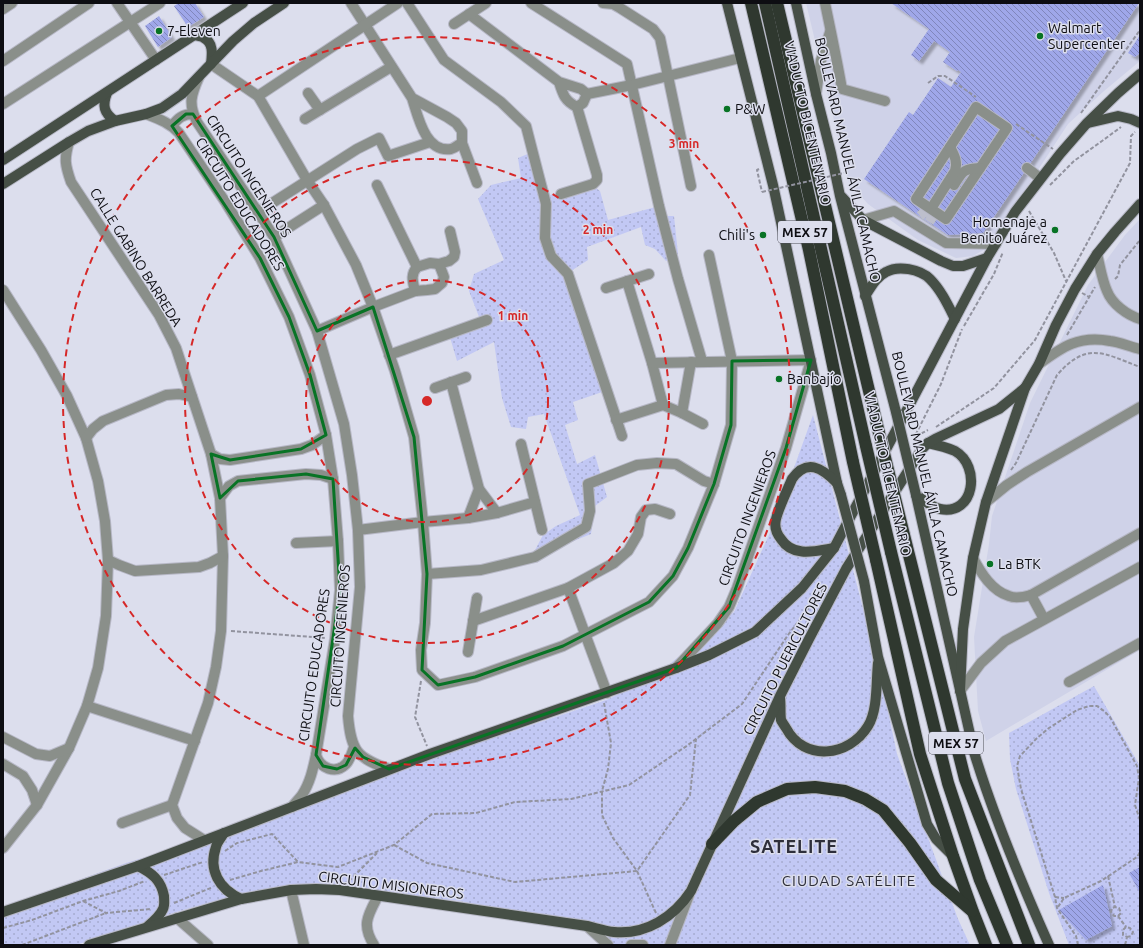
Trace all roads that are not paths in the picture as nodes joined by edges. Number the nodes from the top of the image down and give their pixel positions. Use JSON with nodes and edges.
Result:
{"nodes":[{"id":1,"x":12,"y":3,"type":"edge"},
{"id":2,"x":89,"y":3,"type":"edge"},
{"id":3,"x":117,"y":3,"type":"edge"},
{"id":4,"x":160,"y":3,"type":"edge"},
{"id":5,"x":243,"y":3,"type":"edge"},
{"id":6,"x":284,"y":3,"type":"edge"},
{"id":7,"x":351,"y":3,"type":"edge"},
{"id":8,"x":398,"y":3,"type":"edge"},
{"id":9,"x":407,"y":3,"type":"edge"},
{"id":10,"x":486,"y":3,"type":"edge"},
{"id":11,"x":531,"y":3,"type":"edge"},
{"id":12,"x":603,"y":3,"type":"edge"},
{"id":13,"x":727,"y":3,"type":"edge"},
{"id":14,"x":750,"y":3,"type":"edge"},
{"id":15,"x":765,"y":3,"type":"edge"},
{"id":16,"x":777,"y":3,"type":"edge"},
{"id":17,"x":796,"y":3,"type":"edge"},
{"id":18,"x":825,"y":3,"type":"edge"},
{"id":19,"x":3,"y":9,"type":"edge"},
{"id":20,"x":469,"y":14,"type":"junction"},
{"id":21,"x":130,"y":22,"type":"junction"},
{"id":22,"x":454,"y":24,"type":"dead end"},
{"id":23,"x":364,"y":25,"type":"junction"},
{"id":24,"x":830,"y":32,"type":"junction"},
{"id":25,"x":195,"y":35,"type":"junction"},
{"id":26,"x":740,"y":58,"type":"junction"},
{"id":27,"x":156,"y":60,"type":"junction"},
{"id":28,"x":3,"y":61,"type":"edge"},
{"id":29,"x":210,"y":64,"type":"junction"},
{"id":30,"x":391,"y":67,"type":"junction"},
{"id":31,"x":1140,"y":74,"type":"edge"},
{"id":32,"x":200,"y":76,"type":"junction"},
{"id":33,"x":668,"y":76,"type":"junction"},
{"id":34,"x":559,"y":82,"type":"junction"},
{"id":35,"x":632,"y":85,"type":"junction"},
{"id":36,"x":107,"y":93,"type":"junction"},
{"id":37,"x":308,"y":93,"type":"dead end"},
{"id":38,"x":587,"y":94,"type":"junction"},
{"id":39,"x":816,"y":94,"type":"junction"},
{"id":40,"x":258,"y":96,"type":"junction"},
{"id":41,"x":412,"y":98,"type":"junction"},
{"id":42,"x":885,"y":101,"type":"dead end"},
{"id":43,"x":3,"y":104,"type":"edge"},
{"id":44,"x":577,"y":107,"type":"junction"},
{"id":45,"x":320,"y":110,"type":"junction"},
{"id":46,"x":146,"y":114,"type":"junction"},
{"id":47,"x":193,"y":114,"type":"junction"},
{"id":48,"x":305,"y":119,"type":"dead end"},
{"id":49,"x":115,"y":121,"type":"junction"},
{"id":50,"x":1082,"y":121,"type":"junction"},
{"id":51,"x":1135,"y":124,"type":"edge"},
{"id":52,"x":172,"y":126,"type":"junction"},
{"id":53,"x":69,"y":142,"type":"junction"},
{"id":54,"x":430,"y":142,"type":"junction"},
{"id":55,"x":462,"y":142,"type":"junction"},
{"id":56,"x":950,"y":147,"type":"junction"},
{"id":57,"x":3,"y":160,"type":"edge"},
{"id":58,"x":980,"y":168,"type":"junction"},
{"id":59,"x":1027,"y":168,"type":"dead end"},
{"id":60,"x":1040,"y":178,"type":"junction"},
{"id":61,"x":307,"y":180,"type":"junction"},
{"id":62,"x":477,"y":183,"type":"dead end"},
{"id":63,"x":3,"y":184,"type":"edge"},
{"id":64,"x":377,"y":186,"type":"dead end"},
{"id":65,"x":691,"y":186,"type":"dead end"},
{"id":66,"x":561,"y":194,"type":"dead end"},
{"id":67,"x":840,"y":196,"type":"junction"},
{"id":68,"x":1140,"y":204,"type":"edge"},
{"id":69,"x":324,"y":205,"type":"junction"},
{"id":70,"x":258,"y":212,"type":"junction"},
{"id":71,"x":863,"y":220,"type":"junction"},
{"id":72,"x":450,"y":231,"type":"dead end"},
{"id":73,"x":274,"y":237,"type":"junction"},
{"id":74,"x":1001,"y":245,"type":"junction"},
{"id":75,"x":709,"y":254,"type":"dead end"},
{"id":76,"x":1097,"y":254,"type":"junction"},
{"id":77,"x":987,"y":258,"type":"junction"},
{"id":78,"x":439,"y":264,"type":"junction"},
{"id":79,"x":417,"y":267,"type":"junction"},
{"id":80,"x":649,"y":274,"type":"dead end"},
{"id":81,"x":627,"y":281,"type":"junction"},
{"id":82,"x":606,"y":288,"type":"dead end"},
{"id":83,"x":3,"y":290,"type":"edge"},
{"id":84,"x":416,"y":291,"type":"junction"},
{"id":85,"x":865,"y":296,"type":"junction"},
{"id":86,"x":373,"y":307,"type":"junction"},
{"id":87,"x":955,"y":319,"type":"junction"},
{"id":88,"x":1140,"y":319,"type":"edge"},
{"id":89,"x":487,"y":320,"type":"dead end"},
{"id":90,"x":317,"y":331,"type":"junction"},
{"id":91,"x":1140,"y":349,"type":"edge"},
{"id":92,"x":389,"y":355,"type":"junction"},
{"id":93,"x":811,"y":360,"type":"junction"},
{"id":94,"x":702,"y":361,"type":"junction"},
{"id":95,"x":732,"y":361,"type":"junction"},
{"id":96,"x":691,"y":362,"type":"junction"},
{"id":97,"x":652,"y":363,"type":"junction"},
{"id":98,"x":1039,"y":364,"type":"junction"},
{"id":99,"x":466,"y":377,"type":"dead end"},
{"id":100,"x":451,"y":382,"type":"junction"},
{"id":101,"x":434,"y":388,"type":"dead end"},
{"id":102,"x":1025,"y":388,"type":"junction"},
{"id":103,"x":192,"y":397,"type":"junction"},
{"id":104,"x":663,"y":405,"type":"junction"},
{"id":105,"x":1140,"y":407,"type":"edge"},
{"id":106,"x":682,"y":414,"type":"junction"},
{"id":107,"x":616,"y":420,"type":"junction"},
{"id":108,"x":703,"y":424,"type":"dead end"},
{"id":109,"x":326,"y":435,"type":"junction"},
{"id":110,"x":622,"y":436,"type":"dead end"},
{"id":111,"x":86,"y":438,"type":"junction"},
{"id":112,"x":928,"y":443,"type":"junction"},
{"id":113,"x":521,"y":444,"type":"dead end"},
{"id":114,"x":211,"y":454,"type":"junction"},
{"id":115,"x":333,"y":479,"type":"junction"},
{"id":116,"x":837,"y":483,"type":"junction"},
{"id":117,"x":714,"y":484,"type":"junction"},
{"id":118,"x":479,"y":489,"type":"junction"},
{"id":119,"x":916,"y":495,"type":"junction"},
{"id":120,"x":220,"y":498,"type":"junction"},
{"id":121,"x":535,"y":502,"type":"junction"},
{"id":122,"x":986,"y":502,"type":"junction"},
{"id":123,"x":496,"y":513,"type":"junction"},
{"id":124,"x":670,"y":514,"type":"dead end"},
{"id":125,"x":468,"y":518,"type":"junction"},
{"id":126,"x":423,"y":522,"type":"junction"},
{"id":127,"x":358,"y":530,"type":"junction"},
{"id":128,"x":542,"y":530,"type":"dead end"},
{"id":129,"x":1140,"y":533,"type":"edge"},
{"id":130,"x":338,"y":541,"type":"junction"},
{"id":131,"x":296,"y":543,"type":"dead end"},
{"id":132,"x":834,"y":548,"type":"junction"},
{"id":133,"x":223,"y":556,"type":"junction"},
{"id":134,"x":973,"y":558,"type":"junction"},
{"id":135,"x":108,"y":560,"type":"junction"},
{"id":136,"x":1140,"y":567,"type":"edge"},
{"id":137,"x":427,"y":574,"type":"junction"},
{"id":138,"x":568,"y":588,"type":"junction"},
{"id":139,"x":1031,"y":595,"type":"junction"},
{"id":140,"x":477,"y":598,"type":"dead end"},
{"id":141,"x":1044,"y":619,"type":"junction"},
{"id":142,"x":473,"y":621,"type":"junction"},
{"id":143,"x":585,"y":635,"type":"junction"},
{"id":144,"x":1140,"y":644,"type":"edge"},
{"id":145,"x":468,"y":652,"type":"dead end"},
{"id":146,"x":878,"y":657,"type":"junction"},
{"id":147,"x":676,"y":668,"type":"junction"},
{"id":148,"x":1069,"y":682,"type":"dead end"},
{"id":149,"x":960,"y":691,"type":"junction"},
{"id":150,"x":605,"y":694,"type":"junction"},
{"id":151,"x":780,"y":696,"type":"junction"},
{"id":152,"x":87,"y":706,"type":"junction"},
{"id":153,"x":3,"y":737,"type":"edge"},
{"id":154,"x":195,"y":741,"type":"junction"},
{"id":155,"x":354,"y":747,"type":"junction"},
{"id":156,"x":70,"y":748,"type":"junction"},
{"id":157,"x":316,"y":755,"type":"junction"},
{"id":158,"x":3,"y":764,"type":"edge"},
{"id":159,"x":389,"y":769,"type":"junction"},
{"id":160,"x":37,"y":805,"type":"junction"},
{"id":161,"x":172,"y":805,"type":"junction"},
{"id":162,"x":292,"y":807,"type":"junction"},
{"id":163,"x":122,"y":823,"type":"dead end"},
{"id":164,"x":224,"y":833,"type":"junction"},
{"id":165,"x":204,"y":840,"type":"junction"},
{"id":166,"x":712,"y":844,"type":"junction"},
{"id":167,"x":3,"y":848,"type":"edge"},
{"id":168,"x":953,"y":856,"type":"junction"},
{"id":169,"x":138,"y":866,"type":"junction"},
{"id":170,"x":292,"y":890,"type":"junction"},
{"id":171,"x":691,"y":891,"type":"junction"},
{"id":172,"x":378,"y":896,"type":"junction"},
{"id":173,"x":241,"y":899,"type":"junction"},
{"id":174,"x":3,"y":912,"type":"edge"},
{"id":175,"x":973,"y":912,"type":"junction"},
{"id":176,"x":177,"y":918,"type":"junction"},
{"id":177,"x":587,"y":926,"type":"junction"},
{"id":178,"x":147,"y":927,"type":"junction"},
{"id":179,"x":94,"y":944,"type":"edge"},
{"id":180,"x":208,"y":945,"type":"edge"},
{"id":181,"x":304,"y":945,"type":"edge"},
{"id":182,"x":374,"y":945,"type":"edge"},
{"id":183,"x":608,"y":945,"type":"edge"},
{"id":184,"x":631,"y":945,"type":"edge"},
{"id":185,"x":642,"y":945,"type":"edge"},
{"id":186,"x":670,"y":945,"type":"edge"},
{"id":187,"x":986,"y":945,"type":"edge"},
{"id":188,"x":1007,"y":945,"type":"edge"},
{"id":189,"x":1029,"y":945,"type":"edge"},
{"id":190,"x":1049,"y":945,"type":"edge"}],
"edges":[{"from":1,"to":19,"type":"street"},
{"from":2,"to":28,"type":"street"},
{"from":3,"to":21,"type":"street"},
{"from":4,"to":21,"type":"street"},
{"from":5,"to":25,"type":"main road"},
{"from":6,"to":29,"type":"main road","name":"CIRCUITO INGENIEROS"},
{"from":7,"to":23,"type":"street"},
{"from":8,"to":23,"type":"street"},
{"from":9,"to":107,"type":"street"},
{"from":10,"to":20,"type":"street"},
{"from":11,"to":35,"type":"street"},
{"from":12,"to":33,"type":"street"},
{"from":13,"to":26,"type":"main road"},
{"from":14,"to":168,"type":"highway","number":"MEX 57","bridge":true},
{"from":15,"to":188,"type":"highway","name":"VIADUCTO BICENTENARIO","bridge":true},
{"from":16,"to":189,"type":"highway","number":"MEX 57","bridge":true},
{"from":17,"to":39,"type":"main road","name":"BOULEVARD MANUEL ÁVILA CAMACHO"},
{"from":18,"to":24,"type":"street"},
{"from":20,"to":22,"type":"street"},
{"from":20,"to":34,"type":"street"},
{"from":21,"to":27,"type":"street"},
{"from":21,"to":43,"type":"street"},
{"from":23,"to":30,"type":"street"},
{"from":23,"to":40,"type":"street"},
{"from":24,"to":39,"type":"street"},
{"from":24,"to":42,"type":"street"},
{"from":25,"to":27,"type":"main road"},
{"from":25,"to":29,"type":"main road"},
{"from":26,"to":33,"type":"street"},
{"from":26,"to":93,"type":"main road"},
{"from":27,"to":36,"type":"main road"},
{"from":29,"to":32,"type":"main road","name":"CIRCUITO INGENIEROS"},
{"from":29,"to":40,"type":"street"},
{"from":30,"to":41,"type":"street"},
{"from":30,"to":45,"type":"street"},
{"from":31,"to":50,"type":"main road","name":"CIRCUITO INGENIEROS"},
{"from":32,"to":46,"type":"main road","name":"CIRCUITO INGENIEROS"},
{"from":32,"to":47,"type":"street","name":"CIRCUITO INGENIEROS"},
{"from":33,"to":35,"type":"street"},
{"from":33,"to":65,"type":"street"},
{"from":34,"to":38,"type":"street"},
{"from":34,"to":44,"type":"street"},
{"from":35,"to":38,"type":"street"},
{"from":35,"to":94,"type":"street"},
{"from":36,"to":49,"type":"main road"},
{"from":36,"to":57,"type":"main road"},
{"from":37,"to":45,"type":"street"},
{"from":38,"to":44,"type":"street"},
{"from":39,"to":67,"type":"main road","name":"BOULEVARD MANUEL ÁVILA CAMACHO"},
{"from":40,"to":61,"type":"street"},
{"from":41,"to":54,"type":"street"},
{"from":41,"to":55,"type":"street"},
{"from":44,"to":66,"type":"street"},
{"from":45,"to":48,"type":"street"},
{"from":46,"to":49,"type":"main road"},
{"from":46,"to":52,"type":"street","name":"CIRCUITO EDUCADORES"},
{"from":47,"to":52,"type":"street"},
{"from":47,"to":70,"type":"street","name":"CIRCUITO INGENIEROS"},
{"from":49,"to":53,"type":"main road"},
{"from":50,"to":51,"type":"main road"},
{"from":50,"to":60,"type":"main road","name":"CIRCUITO INGENIEROS"},
{"from":52,"to":109,"type":"street","name":"CIRCUITO EDUCADORES"},
{"from":53,"to":63,"type":"main road"},
{"from":53,"to":103,"type":"street","name":"CALLE GABINO BARREDA"},
{"from":54,"to":55,"type":"street"},
{"from":54,"to":61,"type":"street"},
{"from":55,"to":62,"type":"street"},
{"from":56,"to":58,"type":"street"},
{"from":56,"to":58,"type":"street"},
{"from":56,"to":58,"type":"street"},
{"from":59,"to":60,"type":"street"},
{"from":60,"to":74,"type":"main road","name":"CIRCUITO INGENIEROS"},
{"from":61,"to":69,"type":"street"},
{"from":61,"to":70,"type":"street"},
{"from":64,"to":79,"type":"street"},
{"from":67,"to":71,"type":"main road"},
{"from":67,"to":85,"type":"main road","name":"BOULEVARD MANUEL ÁVILA CAMACHO"},
{"from":68,"to":76,"type":"main road"},
{"from":69,"to":73,"type":"street"},
{"from":69,"to":86,"type":"street"},
{"from":70,"to":73,"type":"street","name":"CIRCUITO INGENIEROS"},
{"from":71,"to":74,"type":"street"},
{"from":71,"to":77,"type":"main road"},
{"from":72,"to":78,"type":"street"},
{"from":73,"to":90,"type":"street","name":"CIRCUITO INGENIEROS"},
{"from":74,"to":77,"type":"main road","name":"CIRCUITO INGENIEROS"},
{"from":75,"to":95,"type":"street"},
{"from":76,"to":88,"type":"street"},
{"from":76,"to":98,"type":"main road"},
{"from":77,"to":87,"type":"main road","name":"CIRCUITO INGENIEROS"},
{"from":78,"to":79,"type":"street"},
{"from":78,"to":84,"type":"street"},
{"from":79,"to":84,"type":"street"},
{"from":80,"to":81,"type":"street"},
{"from":81,"to":82,"type":"street"},
{"from":81,"to":97,"type":"street"},
{"from":83,"to":111,"type":"street"},
{"from":84,"to":86,"type":"street"},
{"from":85,"to":87,"type":"main road"},
{"from":85,"to":119,"type":"main road","name":"BOULEVARD MANUEL ÁVILA CAMACHO","bridge":true},
{"from":86,"to":90,"type":"street"},
{"from":86,"to":92,"type":"street"},
{"from":87,"to":132,"type":"main road","name":"CIRCUITO INGENIEROS"},
{"from":89,"to":92,"type":"street"},
{"from":90,"to":127,"type":"street","name":"CIRCUITO INGENIEROS"},
{"from":91,"to":98,"type":"street"},
{"from":92,"to":126,"type":"street"},
{"from":93,"to":95,"type":"street"},
{"from":93,"to":116,"type":"main road"},
{"from":93,"to":147,"type":"street","name":"CIRCUITO INGENIEROS"},
{"from":94,"to":95,"type":"street"},
{"from":94,"to":96,"type":"street"},
{"from":95,"to":117,"type":"street"},
{"from":96,"to":97,"type":"street"},
{"from":96,"to":106,"type":"street"},
{"from":97,"to":104,"type":"street"},
{"from":98,"to":102,"type":"main road"},
{"from":99,"to":100,"type":"street"},
{"from":100,"to":101,"type":"street"},
{"from":100,"to":118,"type":"street"},
{"from":102,"to":112,"type":"main road","name":"CIRCUITO PUERICULTORES"},
{"from":102,"to":122,"type":"main road"},
{"from":103,"to":111,"type":"street"},
{"from":103,"to":114,"type":"street","name":"CALLE GABINO BARREDA"},
{"from":104,"to":106,"type":"street"},
{"from":104,"to":107,"type":"street"},
{"from":105,"to":122,"type":"street"},
{"from":106,"to":108,"type":"street"},
{"from":107,"to":110,"type":"street"},
{"from":109,"to":114,"type":"street"},
{"from":109,"to":115,"type":"street","name":"CIRCUITO EDUCADORES"},
{"from":111,"to":135,"type":"street"},
{"from":112,"to":119,"type":"main road"},
{"from":112,"to":151,"type":"main road","name":"CIRCUITO PUERICULTORES"},
{"from":113,"to":121,"type":"street"},
{"from":114,"to":120,"type":"street","name":"CALLE GABINO BARREDA"},
{"from":115,"to":120,"type":"street"},
{"from":115,"to":130,"type":"street","name":"CIRCUITO EDUCADORES"},
{"from":116,"to":132,"type":"main road"},
{"from":116,"to":146,"type":"main road","bridge":true},
{"from":117,"to":137,"type":"street"},
{"from":117,"to":143,"type":"street"},
{"from":118,"to":123,"type":"street"},
{"from":118,"to":125,"type":"street"},
{"from":119,"to":149,"type":"main road","name":"BOULEVARD MANUEL ÁVILA CAMACHO"},
{"from":120,"to":133,"type":"street","name":"CALLE GABINO BARREDA"},
{"from":121,"to":123,"type":"street"},
{"from":121,"to":128,"type":"street"},
{"from":122,"to":134,"type":"main road"},
{"from":123,"to":125,"type":"street"},
{"from":124,"to":138,"type":"street"},
{"from":125,"to":126,"type":"street"},
{"from":126,"to":127,"type":"street"},
{"from":126,"to":137,"type":"street"},
{"from":127,"to":155,"type":"street","name":"CIRCUITO INGENIEROS"},
{"from":129,"to":139,"type":"street"},
{"from":130,"to":131,"type":"street"},
{"from":130,"to":157,"type":"street","name":"CIRCUITO EDUCADORES"},
{"from":132,"to":147,"type":"main road","name":"CIRCUITO INGENIEROS"},
{"from":133,"to":135,"type":"street"},
{"from":133,"to":154,"type":"street","name":"CALLE GABINO BARREDA"},
{"from":134,"to":139,"type":"street"},
{"from":134,"to":149,"type":"main road"},
{"from":135,"to":152,"type":"street"},
{"from":136,"to":141,"type":"street"},
{"from":137,"to":143,"type":"street"},
{"from":138,"to":142,"type":"street"},
{"from":138,"to":143,"type":"street"},
{"from":139,"to":141,"type":"street"},
{"from":140,"to":142,"type":"street"},
{"from":141,"to":149,"type":"street"},
{"from":142,"to":145,"type":"street"},
{"from":143,"to":150,"type":"street"},
{"from":144,"to":148,"type":"street"},
{"from":146,"to":151,"type":"main road"},
{"from":146,"to":168,"type":"main road"},
{"from":147,"to":150,"type":"main road","name":"CIRCUITO INGENIEROS"},
{"from":149,"to":190,"type":"main road","name":"BOULEVARD MANUEL ÁVILA CAMACHO"},
{"from":150,"to":159,"type":"main road","name":"CIRCUITO INGENIEROS"},
{"from":151,"to":166,"type":"main road","name":"CIRCUITO PUERICULTORES"},
{"from":152,"to":154,"type":"street"},
{"from":152,"to":156,"type":"street"},
{"from":153,"to":156,"type":"street"},
{"from":154,"to":161,"type":"street","name":"CALLE GABINO BARREDA"},
{"from":155,"to":157,"type":"street"},
{"from":155,"to":159,"type":"street"},
{"from":156,"to":160,"type":"street"},
{"from":157,"to":162,"type":"street","name":"CIRCUITO EDUCADORES"},
{"from":158,"to":160,"type":"street"},
{"from":159,"to":162,"type":"main road"},
{"from":160,"to":167,"type":"street"},
{"from":161,"to":163,"type":"street"},
{"from":161,"to":165,"type":"street"},
{"from":162,"to":164,"type":"main road"},
{"from":164,"to":165,"type":"main road"},
{"from":164,"to":173,"type":"main road"},
{"from":165,"to":169,"type":"main road"},
{"from":166,"to":171,"type":"main road","name":"CIRCUITO PUERICULTORES"},
{"from":166,"to":175,"type":"highway"},
{"from":168,"to":175,"type":"highway","number":"MEX 57"},
{"from":169,"to":174,"type":"main road"},
{"from":169,"to":178,"type":"main road"},
{"from":170,"to":172,"type":"main road","name":"CIRCUITO MISIONEROS"},
{"from":170,"to":173,"type":"main road","name":"CIRCUITO MISIONEROS"},
{"from":170,"to":181,"type":"street"},
{"from":171,"to":177,"type":"main road","name":"CIRCUITO PUERICULTORES"},
{"from":171,"to":186,"type":"street"},
{"from":172,"to":177,"type":"main road","name":"CIRCUITO MISIONEROS"},
{"from":172,"to":182,"type":"street"},
{"from":173,"to":176,"type":"main road","name":"CIRCUITO MISIONEROS"},
{"from":175,"to":187,"type":"highway","number":"MEX 57"},
{"from":176,"to":178,"type":"main road","name":"CIRCUITO MISIONEROS"},
{"from":176,"to":180,"type":"street"},
{"from":177,"to":183,"type":"street"},
{"from":178,"to":179,"type":"main road","name":"CIRCUITO MISIONEROS"},
{"from":184,"to":185,"type":"street"}]}
